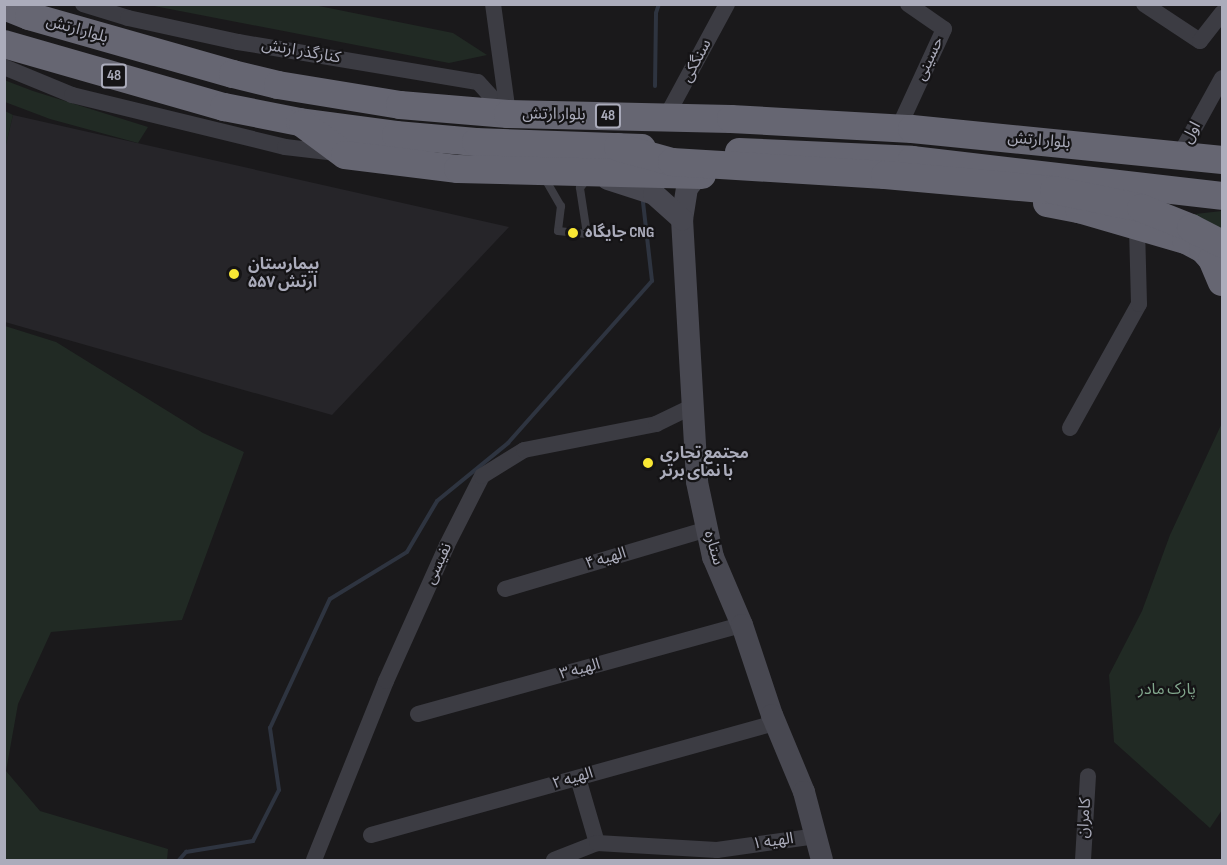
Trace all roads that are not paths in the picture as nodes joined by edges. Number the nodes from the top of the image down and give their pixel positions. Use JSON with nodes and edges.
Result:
{"nodes":[{"id":1,"x":83,"y":4,"type":"edge"},
{"id":2,"x":493,"y":4,"type":"edge"},
{"id":3,"x":727,"y":4,"type":"edge"},
{"id":4,"x":908,"y":4,"type":"edge"},
{"id":5,"x":1144,"y":4,"type":"edge"},
{"id":6,"x":10,"y":6,"type":"edge"},
{"id":7,"x":126,"y":11,"type":"edge"},
{"id":8,"x":1222,"y":13,"type":"edge"},
{"id":9,"x":5,"y":52,"type":"edge"},
{"id":10,"x":1222,"y":78,"type":"edge"},
{"id":11,"x":64,"y":92,"type":"junction"},
{"id":12,"x":508,"y":114,"type":"junction"},
{"id":13,"x":666,"y":117,"type":"junction"},
{"id":14,"x":300,"y":122,"type":"junction"},
{"id":15,"x":898,"y":129,"type":"junction"},
{"id":16,"x":618,"y":147,"type":"junction"},
{"id":17,"x":345,"y":155,"type":"junction"},
{"id":18,"x":1179,"y":156,"type":"junction"},
{"id":19,"x":1222,"y":160,"type":"edge"},
{"id":20,"x":541,"y":171,"type":"junction"},
{"id":21,"x":591,"y":173,"type":"junction"},
{"id":22,"x":698,"y":175,"type":"junction"},
{"id":23,"x":1191,"y":192,"type":"junction"},
{"id":24,"x":1222,"y":196,"type":"edge"},
{"id":25,"x":1079,"y":209,"type":"junction"},
{"id":26,"x":682,"y":219,"type":"junction"},
{"id":27,"x":1137,"y":225,"type":"junction"},
{"id":28,"x":1222,"y":244,"type":"edge"},
{"id":29,"x":1222,"y":282,"type":"edge"},
{"id":30,"x":693,"y":406,"type":"junction"},
{"id":31,"x":1070,"y":428,"type":"dead end"},
{"id":32,"x":707,"y":529,"type":"junction"},
{"id":33,"x":505,"y":589,"type":"dead end"},
{"id":34,"x":742,"y":625,"type":"junction"},
{"id":35,"x":418,"y":714,"type":"dead end"},
{"id":36,"x":775,"y":723,"type":"junction"},
{"id":37,"x":1088,"y":776,"type":"dead end"},
{"id":38,"x":578,"y":778,"type":"junction"},
{"id":39,"x":371,"y":835,"type":"dead end"},
{"id":40,"x":816,"y":836,"type":"junction"},
{"id":41,"x":597,"y":843,"type":"junction"},
{"id":42,"x":314,"y":861,"type":"edge"},
{"id":43,"x":554,"y":861,"type":"edge"},
{"id":44,"x":822,"y":861,"type":"edge"},
{"id":45,"x":1083,"y":861,"type":"edge"}],
"edges":[{"from":1,"to":7,"type":"street","name":"کنارگذر ارتش"},
{"from":2,"to":12,"type":"street"},
{"from":3,"to":13,"type":"street","name":"سنگکی"},
{"from":4,"to":15,"type":"street","name":"حسینی"},
{"from":5,"to":8,"type":"street"},
{"from":6,"to":12,"type":"highway","name":"بلوار ارتش","number":"48"},
{"from":7,"to":12,"type":"street","name":"کنارگذر ارتش"},
{"from":9,"to":11,"type":"street"},
{"from":9,"to":11,"type":"street"},
{"from":9,"to":14,"type":"highway","name":"بلوار ارتش","number":"48"},
{"from":10,"to":18,"type":"street","name":"اول"},
{"from":11,"to":17,"type":"street"},
{"from":12,"to":13,"type":"highway","name":"بلوار ارتش","number":"48"},
{"from":13,"to":15,"type":"highway","name":"بلوار ارتش","number":"48"},
{"from":14,"to":16,"type":"highway","name":"بلوار ارتش","number":"48"},
{"from":14,"to":17,"type":"highway"},
{"from":15,"to":18,"type":"highway","name":"بلوار ارتش","number":"48"},
{"from":16,"to":23,"type":"highway","name":"بلوار ارتش"},
{"from":16,"to":28,"type":"highway","number":"48","bridge":true},
{"from":17,"to":20,"type":"highway"},
{"from":18,"to":19,"type":"highway","name":"بلوار ارتش","number":"48"},
{"from":20,"to":21,"type":"highway"},
{"from":20,"to":21,"type":"lane"},
{"from":21,"to":22,"type":"highway"},
{"from":21,"to":26,"type":"street"},
{"from":22,"to":25,"type":"highway"},
{"from":22,"to":26,"type":"street","name":"ستاره"},
{"from":23,"to":24,"type":"highway","name":"بلوار ارتش"},
{"from":23,"to":25,"type":"highway"},
{"from":25,"to":27,"type":"highway"},
{"from":26,"to":30,"type":"street","name":"ستاره"},
{"from":27,"to":29,"type":"highway"},
{"from":27,"to":31,"type":"street"},
{"from":30,"to":32,"type":"street","name":"ستاره"},
{"from":30,"to":42,"type":"street","name":"نفیسی"},
{"from":32,"to":33,"type":"street","name":"الهیه ۴"},
{"from":32,"to":34,"type":"street","name":"ستاره"},
{"from":34,"to":35,"type":"street","name":"الهیه ۳"},
{"from":34,"to":36,"type":"street","name":"ستاره"},
{"from":36,"to":38,"type":"street","name":"الهیه ۲"},
{"from":36,"to":40,"type":"street","name":"ستاره"},
{"from":37,"to":45,"type":"street","name":"کامران"},
{"from":38,"to":39,"type":"street","name":"الهیه ۲"},
{"from":38,"to":41,"type":"street"},
{"from":40,"to":41,"type":"street","name":"الهیه ۱"},
{"from":40,"to":44,"type":"street","name":"ستاره"},
{"from":41,"to":43,"type":"street","name":"الهیه ۱"}]}
